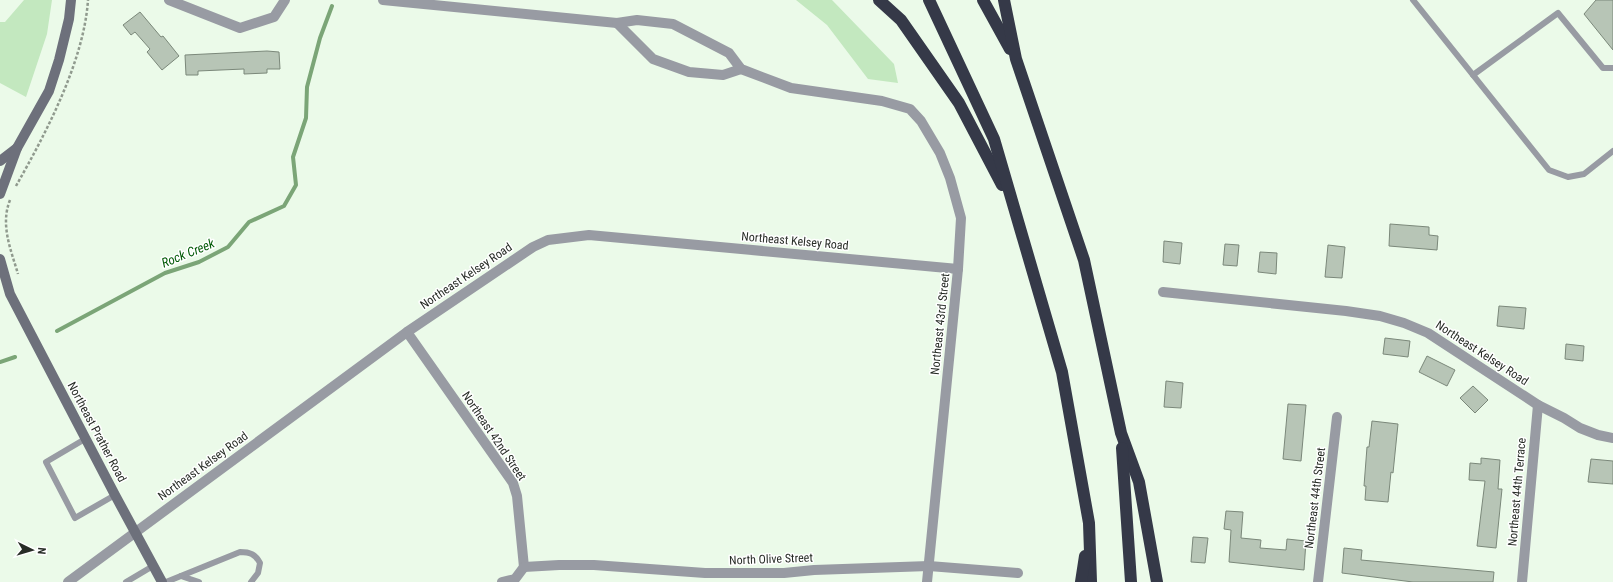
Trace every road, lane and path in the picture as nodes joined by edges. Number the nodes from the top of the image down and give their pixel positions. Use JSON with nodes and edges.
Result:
{"nodes":[{"id":1,"x":71,"y":0,"type":"edge"},
{"id":2,"x":88,"y":0,"type":"edge"},
{"id":3,"x":169,"y":0,"type":"edge"},
{"id":4,"x":285,"y":0,"type":"edge"},
{"id":5,"x":383,"y":0,"type":"edge"},
{"id":6,"x":879,"y":0,"type":"edge"},
{"id":7,"x":929,"y":0,"type":"edge"},
{"id":8,"x":983,"y":0,"type":"edge"},
{"id":9,"x":1004,"y":0,"type":"edge"},
{"id":10,"x":1413,"y":0,"type":"edge"},
{"id":11,"x":617,"y":23,"type":"junction"},
{"id":12,"x":1016,"y":59,"type":"junction"},
{"id":13,"x":1613,"y":68,"type":"edge"},
{"id":14,"x":740,"y":69,"type":"junction"},
{"id":15,"x":1473,"y":75,"type":"junction"},
{"id":16,"x":17,"y":148,"type":"junction"},
{"id":17,"x":1613,"y":151,"type":"edge"},
{"id":18,"x":0,"y":160,"type":"edge"},
{"id":19,"x":14,"y":190,"type":"dead end"},
{"id":20,"x":0,"y":194,"type":"edge"},
{"id":21,"x":12,"y":195,"type":"dead end"},
{"id":22,"x":1015,"y":211,"type":"junction"},
{"id":23,"x":0,"y":259,"type":"edge"},
{"id":24,"x":958,"y":269,"type":"junction"},
{"id":25,"x":18,"y":274,"type":"dead end"},
{"id":26,"x":0,"y":285,"type":"edge"},
{"id":27,"x":1163,"y":292,"type":"dead end"},
{"id":28,"x":10,"y":294,"type":"junction"},
{"id":29,"x":407,"y":332,"type":"junction"},
{"id":30,"x":1538,"y":405,"type":"junction"},
{"id":31,"x":1337,"y":417,"type":"dead end"},
{"id":32,"x":1121,"y":432,"type":"junction"},
{"id":33,"x":1613,"y":438,"type":"edge"},
{"id":34,"x":85,"y":439,"type":"junction"},
{"id":35,"x":115,"y":495,"type":"junction"},
{"id":36,"x":1089,"y":523,"type":"junction"},
{"id":37,"x":134,"y":532,"type":"junction"},
{"id":38,"x":153,"y":566,"type":"junction"},
{"id":39,"x":929,"y":566,"type":"junction"},
{"id":40,"x":524,"y":568,"type":"junction"},
{"id":41,"x":1018,"y":573,"type":"dead end"},
{"id":42,"x":181,"y":576,"type":"junction"},
{"id":43,"x":68,"y":582,"type":"edge"},
{"id":44,"x":126,"y":582,"type":"edge"},
{"id":45,"x":162,"y":582,"type":"edge"},
{"id":46,"x":166,"y":582,"type":"edge"},
{"id":47,"x":199,"y":582,"type":"edge"},
{"id":48,"x":251,"y":582,"type":"edge"},
{"id":49,"x":502,"y":582,"type":"edge"},
{"id":50,"x":927,"y":582,"type":"edge"},
{"id":51,"x":1081,"y":582,"type":"edge"},
{"id":52,"x":1091,"y":582,"type":"edge"},
{"id":53,"x":1131,"y":582,"type":"edge"},
{"id":54,"x":1157,"y":582,"type":"edge"},
{"id":55,"x":1318,"y":582,"type":"edge"},
{"id":56,"x":1522,"y":582,"type":"edge"}],
"edges":[{"from":1,"to":16,"type":"main road"},
{"from":2,"to":19,"type":"path"},
{"from":3,"to":4,"type":"street"},
{"from":5,"to":11,"type":"street"},
{"from":6,"to":22,"type":"highway"},
{"from":7,"to":22,"type":"highway"},
{"from":8,"to":12,"type":"highway"},
{"from":9,"to":12,"type":"highway"},
{"from":10,"to":15,"type":"lane"},
{"from":11,"to":14,"type":"street"},
{"from":11,"to":14,"type":"street"},
{"from":12,"to":32,"type":"highway"},
{"from":13,"to":15,"type":"lane"},
{"from":14,"to":24,"type":"street","name":"Northeast 43rd Street"},
{"from":15,"to":17,"type":"lane"},
{"from":16,"to":18,"type":"main road"},
{"from":16,"to":20,"type":"main road"},
{"from":21,"to":25,"type":"path"},
{"from":22,"to":36,"type":"highway"},
{"from":23,"to":28,"type":"main road","name":"Northeast Prather Road"},
{"from":24,"to":29,"type":"street","name":"Northeast Kelsey Road"},
{"from":24,"to":39,"type":"street","name":"Northeast 43rd Street"},
{"from":26,"to":28,"type":"main road","name":"Northeast Prather Road"},
{"from":27,"to":30,"type":"street","name":"Northeast Kelsey Road"},
{"from":28,"to":34,"type":"main road","name":"Northeast Prather Road"},
{"from":29,"to":37,"type":"street","name":"Northeast Kelsey Road"},
{"from":29,"to":40,"type":"street","name":"Northeast 42nd Street"},
{"from":30,"to":33,"type":"street","name":"Northeast Kelsey Road"},
{"from":30,"to":56,"type":"street","name":"Northeast 44th Terrace"},
{"from":31,"to":55,"type":"street","name":"Northeast 44th Street"},
{"from":32,"to":53,"type":"highway"},
{"from":32,"to":54,"type":"highway"},
{"from":34,"to":35,"type":"main road","name":"Northeast Prather Road"},
{"from":34,"to":35,"type":"lane"},
{"from":35,"to":37,"type":"main road","name":"Northeast Prather Road"},
{"from":36,"to":51,"type":"highway"},
{"from":36,"to":52,"type":"highway"},
{"from":37,"to":38,"type":"main road","name":"Northeast Prather Road"},
{"from":37,"to":43,"type":"street","name":"Northeast Kelsey Road"},
{"from":38,"to":44,"type":"lane"},
{"from":38,"to":45,"type":"main road","name":"Northeast Prather Road"},
{"from":39,"to":40,"type":"street","name":"North Olive Street"},
{"from":39,"to":41,"type":"street","name":"North Olive Street"},
{"from":39,"to":50,"type":"street","name":"Northeast 43rd Street"},
{"from":40,"to":49,"type":"street"},
{"from":42,"to":46,"type":"lane"},
{"from":42,"to":47,"type":"lane"},
{"from":42,"to":48,"type":"lane"}]}
